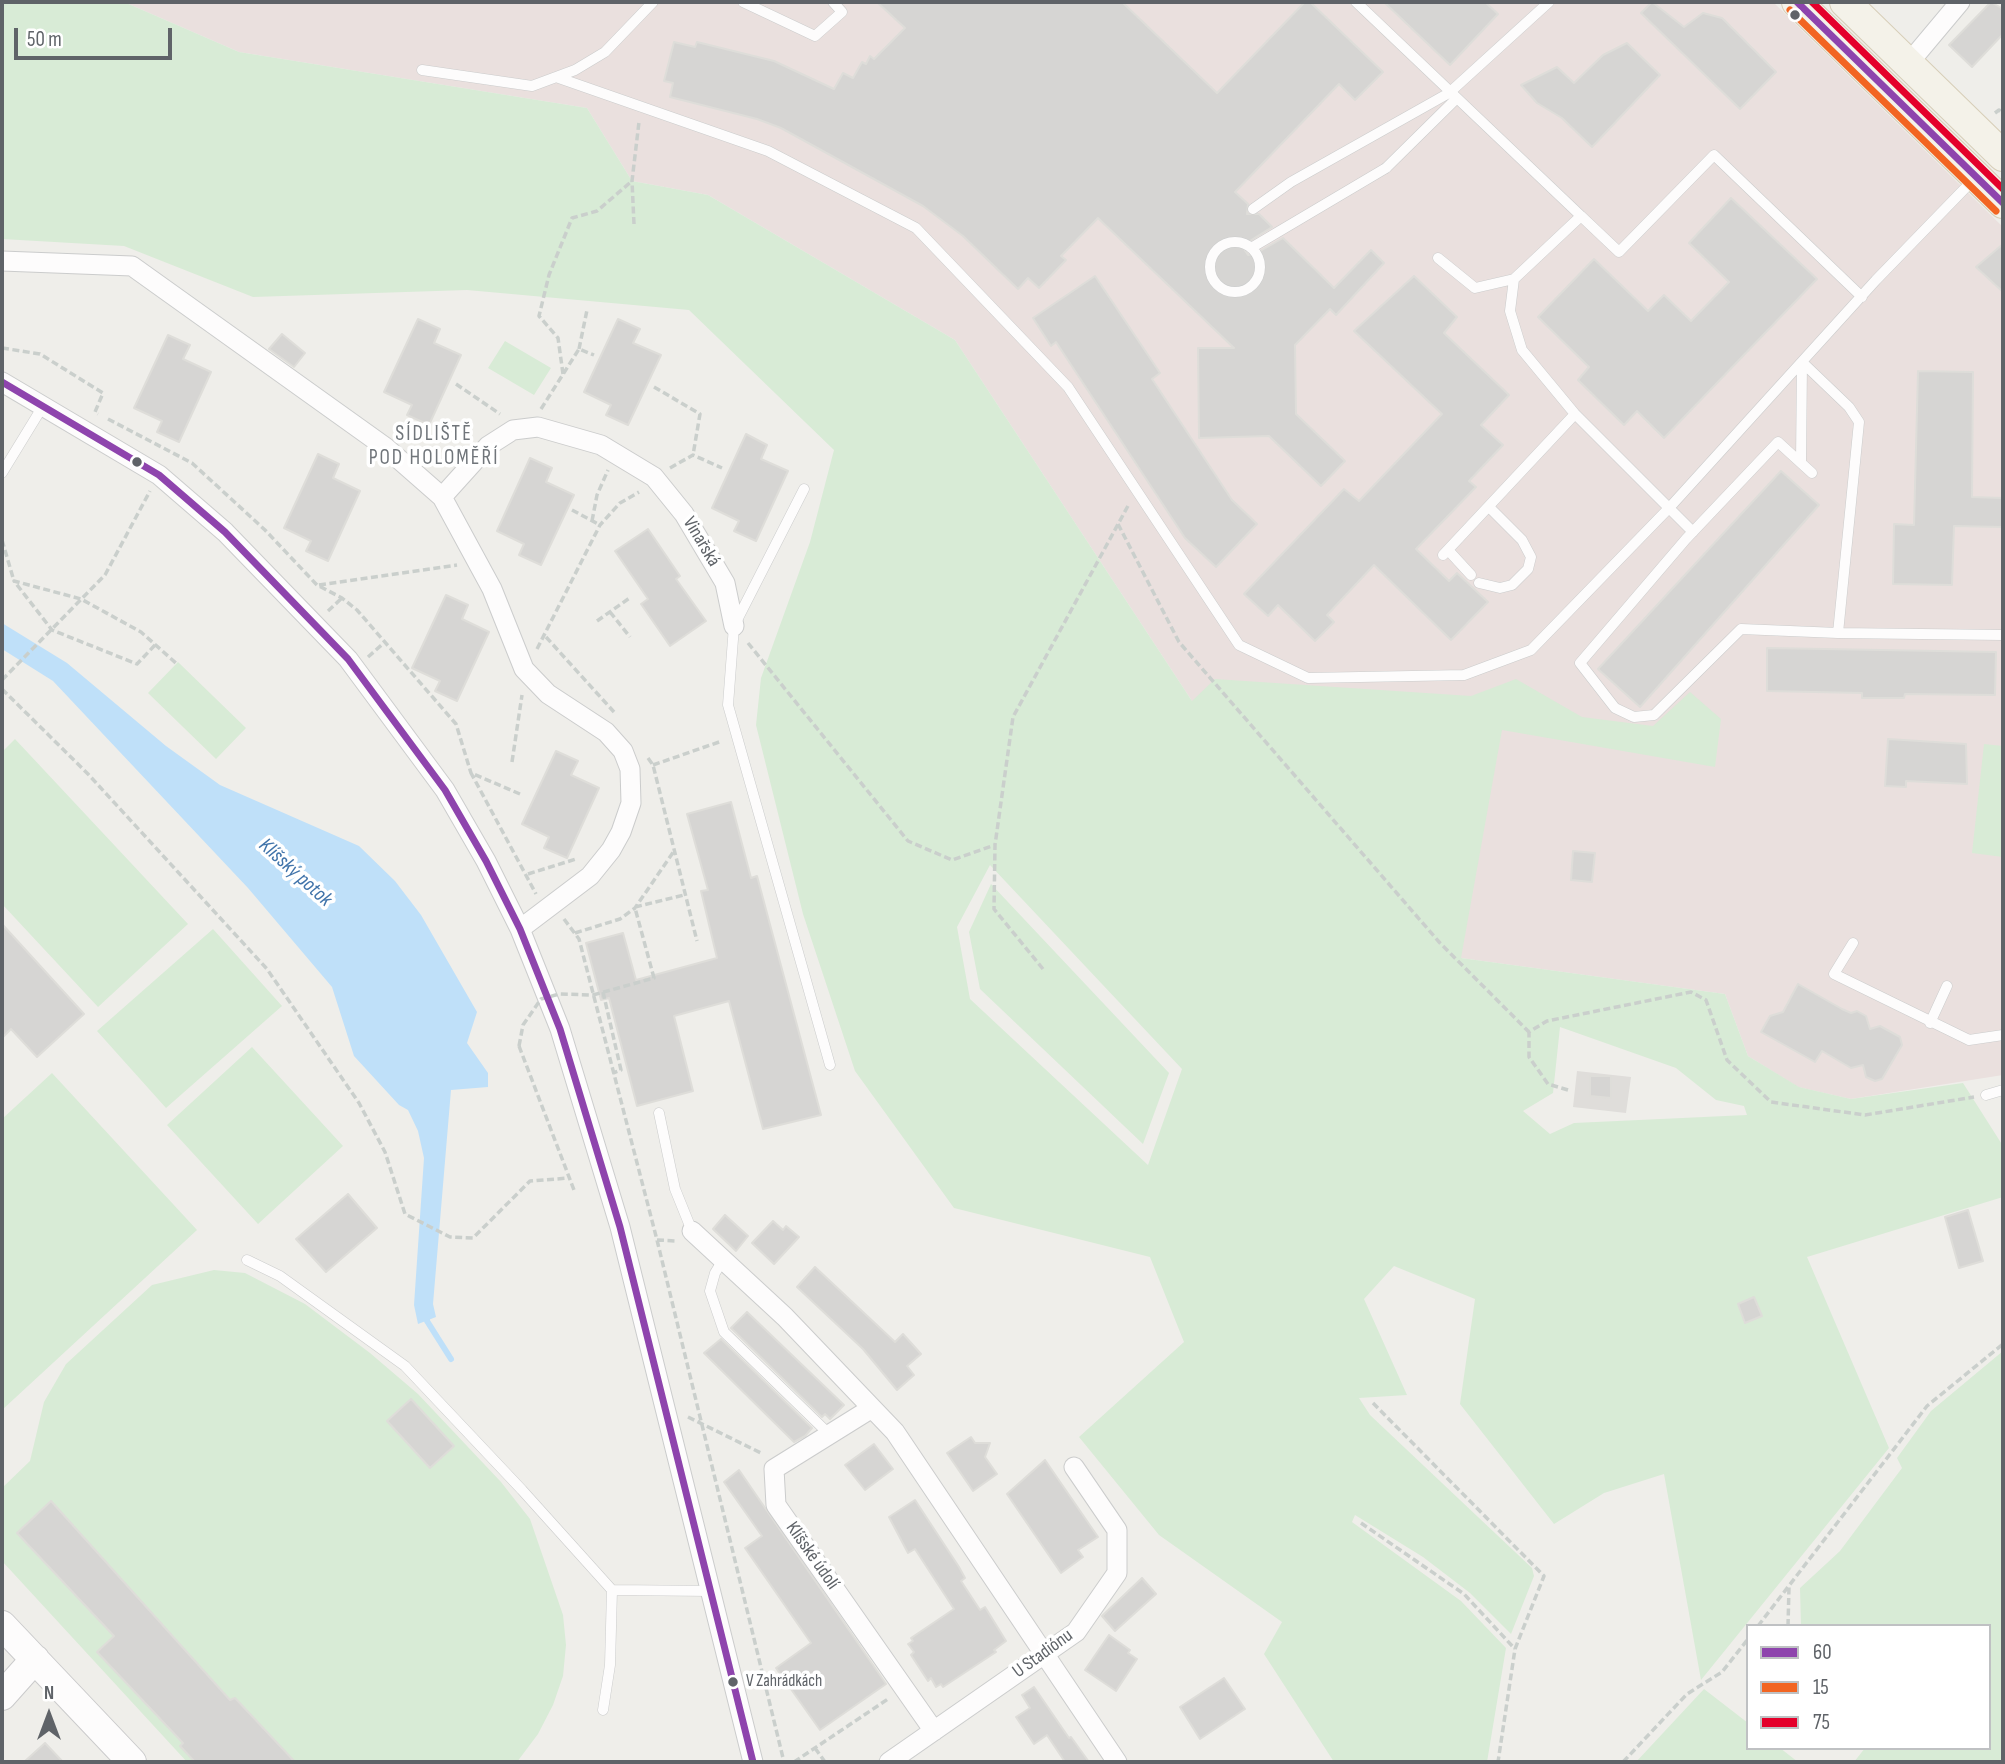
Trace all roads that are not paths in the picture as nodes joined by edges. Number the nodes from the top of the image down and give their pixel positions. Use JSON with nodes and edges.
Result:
{"nodes":[{"id":1,"x":653,"y":2,"type":"edge"},
{"id":2,"x":743,"y":2,"type":"edge"},
{"id":3,"x":833,"y":2,"type":"edge"},
{"id":4,"x":1356,"y":2,"type":"edge"},
{"id":5,"x":1549,"y":2,"type":"edge"},
{"id":6,"x":1797,"y":2,"type":"edge"},
{"id":7,"x":1845,"y":2,"type":"edge"},
{"id":8,"x":1960,"y":2,"type":"edge"},
{"id":9,"x":1908,"y":64,"type":"junction"},
{"id":10,"x":422,"y":70,"type":"dead end"},
{"id":11,"x":556,"y":77,"type":"junction"},
{"id":12,"x":1453,"y":96,"type":"junction"},
{"id":13,"x":2003,"y":156,"type":"edge"},
{"id":14,"x":1976,"y":176,"type":"junction"},
{"id":15,"x":2003,"y":203,"type":"edge"},
{"id":16,"x":1253,"y":209,"type":"dead end"},
{"id":17,"x":1581,"y":216,"type":"junction"},
{"id":18,"x":1251,"y":248,"type":"junction"},
{"id":19,"x":1438,"y":258,"type":"dead end"},
{"id":20,"x":2,"y":261,"type":"edge"},
{"id":21,"x":1514,"y":279,"type":"junction"},
{"id":22,"x":1862,"y":297,"type":"junction"},
{"id":23,"x":1802,"y":362,"type":"junction"},
{"id":24,"x":2,"y":382,"type":"edge"},
{"id":25,"x":44,"y":405,"type":"junction"},
{"id":26,"x":1575,"y":414,"type":"junction"},
{"id":27,"x":1801,"y":463,"type":"junction"},
{"id":28,"x":1812,"y":472,"type":"dead end"},
{"id":29,"x":2,"y":473,"type":"edge"},
{"id":30,"x":804,"y":489,"type":"dead end"},
{"id":31,"x":442,"y":497,"type":"junction"},
{"id":32,"x":1489,"y":507,"type":"junction"},
{"id":33,"x":1670,"y":507,"type":"junction"},
{"id":34,"x":1693,"y":532,"type":"junction"},
{"id":35,"x":734,"y":626,"type":"junction"},
{"id":36,"x":1838,"y":633,"type":"junction"},
{"id":37,"x":2003,"y":635,"type":"edge"},
{"id":38,"x":520,"y":929,"type":"junction"},
{"id":39,"x":1853,"y":943,"type":"dead end"},
{"id":40,"x":1947,"y":986,"type":"dead end"},
{"id":41,"x":1930,"y":1023,"type":"junction"},
{"id":42,"x":2003,"y":1035,"type":"edge"},
{"id":43,"x":830,"y":1065,"type":"dead end"},
{"id":44,"x":2003,"y":1090,"type":"edge"},
{"id":45,"x":1986,"y":1096,"type":"road end"},
{"id":46,"x":659,"y":1113,"type":"dead end"},
{"id":47,"x":692,"y":1231,"type":"joint"},
{"id":48,"x":247,"y":1259,"type":"dead end"},
{"id":49,"x":723,"y":1260,"type":"junction"},
{"id":50,"x":872,"y":1409,"type":"junction"},
{"id":51,"x":829,"y":1434,"type":"junction"},
{"id":52,"x":1074,"y":1467,"type":"dead end"},
{"id":53,"x":612,"y":1590,"type":"junction"},
{"id":54,"x":711,"y":1591,"type":"junction"},
{"id":55,"x":2,"y":1625,"type":"edge"},
{"id":56,"x":1044,"y":1654,"type":"junction"},
{"id":57,"x":35,"y":1660,"type":"junction"},
{"id":58,"x":2,"y":1696,"type":"edge"},
{"id":59,"x":603,"y":1710,"type":"dead end"},
{"id":60,"x":934,"y":1731,"type":"junction"},
{"id":61,"x":901,"y":1759,"type":"edge"},
{"id":62,"x":132,"y":1762,"type":"edge"},
{"id":63,"x":753,"y":1762,"type":"edge"},
{"id":64,"x":1116,"y":1762,"type":"edge"}],
"edges":[{"from":1,"to":11,"type":"lane"},
{"from":2,"to":3,"type":"lane"},
{"from":4,"to":12,"type":"lane"},
{"from":5,"to":12,"type":"lane"},
{"from":6,"to":14,"type":"main road"},
{"from":7,"to":9,"type":"main road"},
{"from":8,"to":9,"type":"street"},
{"from":9,"to":13,"type":"main road"},
{"from":10,"to":11,"type":"lane"},
{"from":11,"to":33,"type":"lane"},
{"from":12,"to":16,"type":"lane"},
{"from":12,"to":17,"type":"lane"},
{"from":12,"to":18,"type":"lane","bridge":true},
{"from":14,"to":15,"type":"main road"},
{"from":14,"to":22,"type":"lane"},
{"from":17,"to":21,"type":"lane"},
{"from":17,"to":22,"type":"lane"},
{"from":18,"to":18,"type":"lane","bridge":true},
{"from":19,"to":21,"type":"lane"},
{"from":20,"to":31,"type":"street"},
{"from":21,"to":26,"type":"lane"},
{"from":22,"to":23,"type":"lane"},
{"from":23,"to":27,"type":"lane"},
{"from":23,"to":33,"type":"lane"},
{"from":23,"to":36,"type":"lane"},
{"from":24,"to":25,"type":"street"},
{"from":25,"to":29,"type":"lane"},
{"from":25,"to":38,"type":"street"},
{"from":26,"to":32,"type":"lane"},
{"from":26,"to":33,"type":"lane"},
{"from":27,"to":28,"type":"lane"},
{"from":27,"to":34,"type":"lane"},
{"from":30,"to":35,"type":"lane"},
{"from":31,"to":35,"type":"street","name":"Vinařská"},
{"from":31,"to":38,"type":"street"},
{"from":32,"to":32,"type":"lane"},
{"from":33,"to":34,"type":"lane"},
{"from":34,"to":36,"type":"lane"},
{"from":35,"to":43,"type":"lane","name":"Vinařská"},
{"from":36,"to":37,"type":"lane"},
{"from":38,"to":54,"type":"street"},
{"from":39,"to":41,"type":"lane"},
{"from":40,"to":41,"type":"lane"},
{"from":41,"to":42,"type":"lane"},
{"from":44,"to":45,"type":"lane"},
{"from":46,"to":47,"type":"lane"},
{"from":47,"to":49,"type":"street"},
{"from":48,"to":53,"type":"lane"},
{"from":49,"to":50,"type":"street"},
{"from":49,"to":51,"type":"lane"},
{"from":50,"to":51,"type":"street"},
{"from":50,"to":56,"type":"street"},
{"from":51,"to":60,"type":"street","name":"Klíšské údolí"},
{"from":52,"to":56,"type":"street","name":"U Stadiónu"},
{"from":53,"to":54,"type":"lane"},
{"from":53,"to":59,"type":"lane"},
{"from":54,"to":63,"type":"street"},
{"from":55,"to":57,"type":"street"},
{"from":56,"to":60,"type":"street","name":"U Stadiónu"},
{"from":56,"to":64,"type":"street"},
{"from":57,"to":58,"type":"street"},
{"from":57,"to":62,"type":"street"},
{"from":60,"to":61,"type":"street","name":"U Stadiónu"}]}
